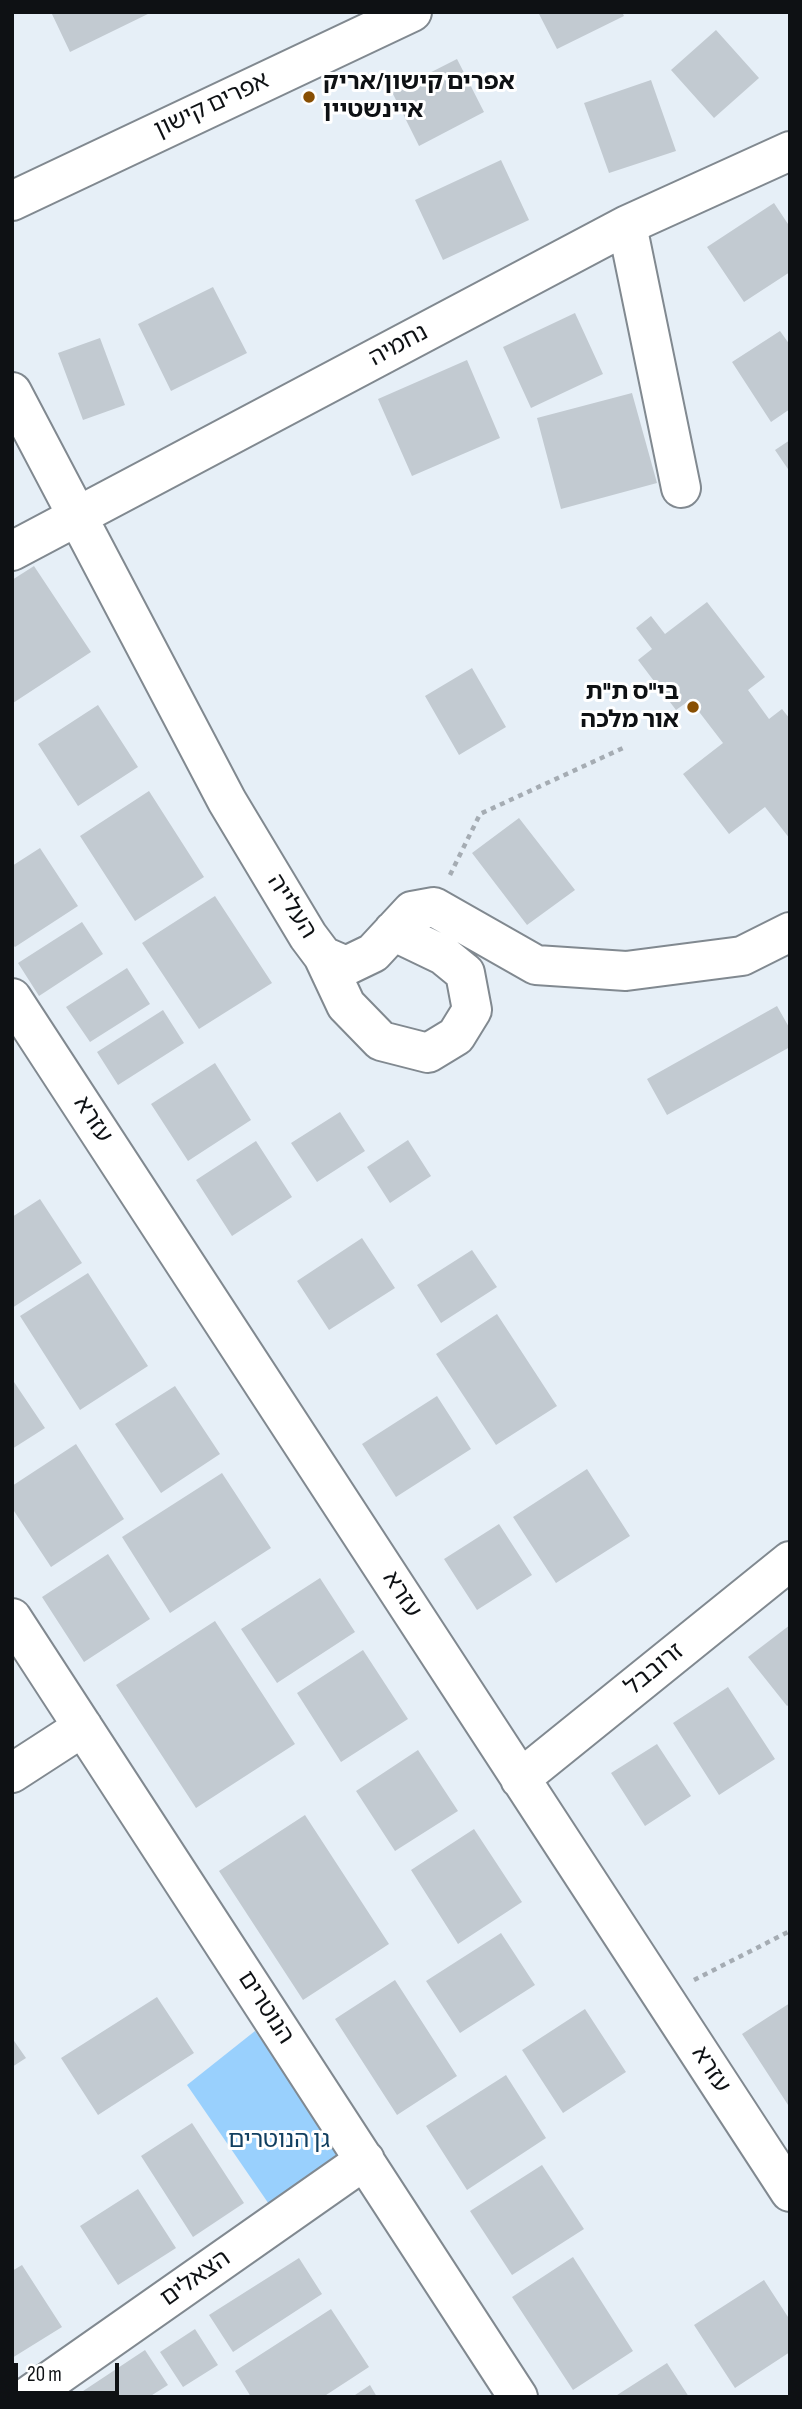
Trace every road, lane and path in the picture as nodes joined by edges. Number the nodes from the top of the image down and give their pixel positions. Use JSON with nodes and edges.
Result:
{"nodes":[{"id":1,"x":412,"y":12,"type":"edge"},
{"id":2,"x":790,"y":151,"type":"edge"},
{"id":3,"x":12,"y":201,"type":"edge"},
{"id":4,"x":627,"y":225,"type":"junction"},
{"id":5,"x":12,"y":392,"type":"edge"},
{"id":6,"x":681,"y":488,"type":"dead end"},
{"id":7,"x":79,"y":516,"type":"junction"},
{"id":8,"x":12,"y":551,"type":"edge"},
{"id":9,"x":624,"y":748,"type":"dead end"},
{"id":10,"x":433,"y":907,"type":"junction"},
{"id":11,"x":393,"y":931,"type":"junction"},
{"id":12,"x":790,"y":932,"type":"edge"},
{"id":13,"x":323,"y":956,"type":"junction"},
{"id":14,"x":12,"y":998,"type":"edge"},
{"id":15,"x":790,"y":1561,"type":"edge"},
{"id":16,"x":12,"y":1618,"type":"edge"},
{"id":17,"x":83,"y":1727,"type":"junction"},
{"id":18,"x":12,"y":1773,"type":"edge"},
{"id":19,"x":520,"y":1779,"type":"junction"},
{"id":20,"x":790,"y":1931,"type":"edge"},
{"id":21,"x":662,"y":1996,"type":"junction"},
{"id":22,"x":365,"y":2160,"type":"junction"},
{"id":23,"x":790,"y":2192,"type":"edge"},
{"id":24,"x":27,"y":2397,"type":"edge"},
{"id":25,"x":518,"y":2397,"type":"edge"}],
"edges":[{"from":1,"to":3,"type":"street","name":"אפרים קישון"},
{"from":2,"to":4,"type":"street","name":"נחמיה"},
{"from":4,"to":6,"type":"street"},
{"from":4,"to":7,"type":"street","name":"נחמיה"},
{"from":5,"to":7,"type":"street","name":"העלייה"},
{"from":7,"to":8,"type":"street","name":"נחמיה"},
{"from":7,"to":13,"type":"street","name":"העלייה"},
{"from":9,"to":10,"type":"path"},
{"from":10,"to":11,"type":"street","name":"העלייה"},
{"from":10,"to":12,"type":"street"},
{"from":11,"to":13,"type":"street","name":"העלייה"},
{"from":11,"to":13,"type":"street"},
{"from":14,"to":19,"type":"street","name":"עזרא"},
{"from":15,"to":19,"type":"street","name":"זרובבל"},
{"from":16,"to":17,"type":"street","name":"הנוטרים"},
{"from":17,"to":18,"type":"street"},
{"from":17,"to":22,"type":"street","name":"הנוטרים"},
{"from":19,"to":21,"type":"street","name":"עזרא"},
{"from":20,"to":21,"type":"path"},
{"from":21,"to":23,"type":"street","name":"עזרא"},
{"from":22,"to":24,"type":"street","name":"הצאלים"},
{"from":22,"to":25,"type":"street","name":"הנוטרים"}]}
